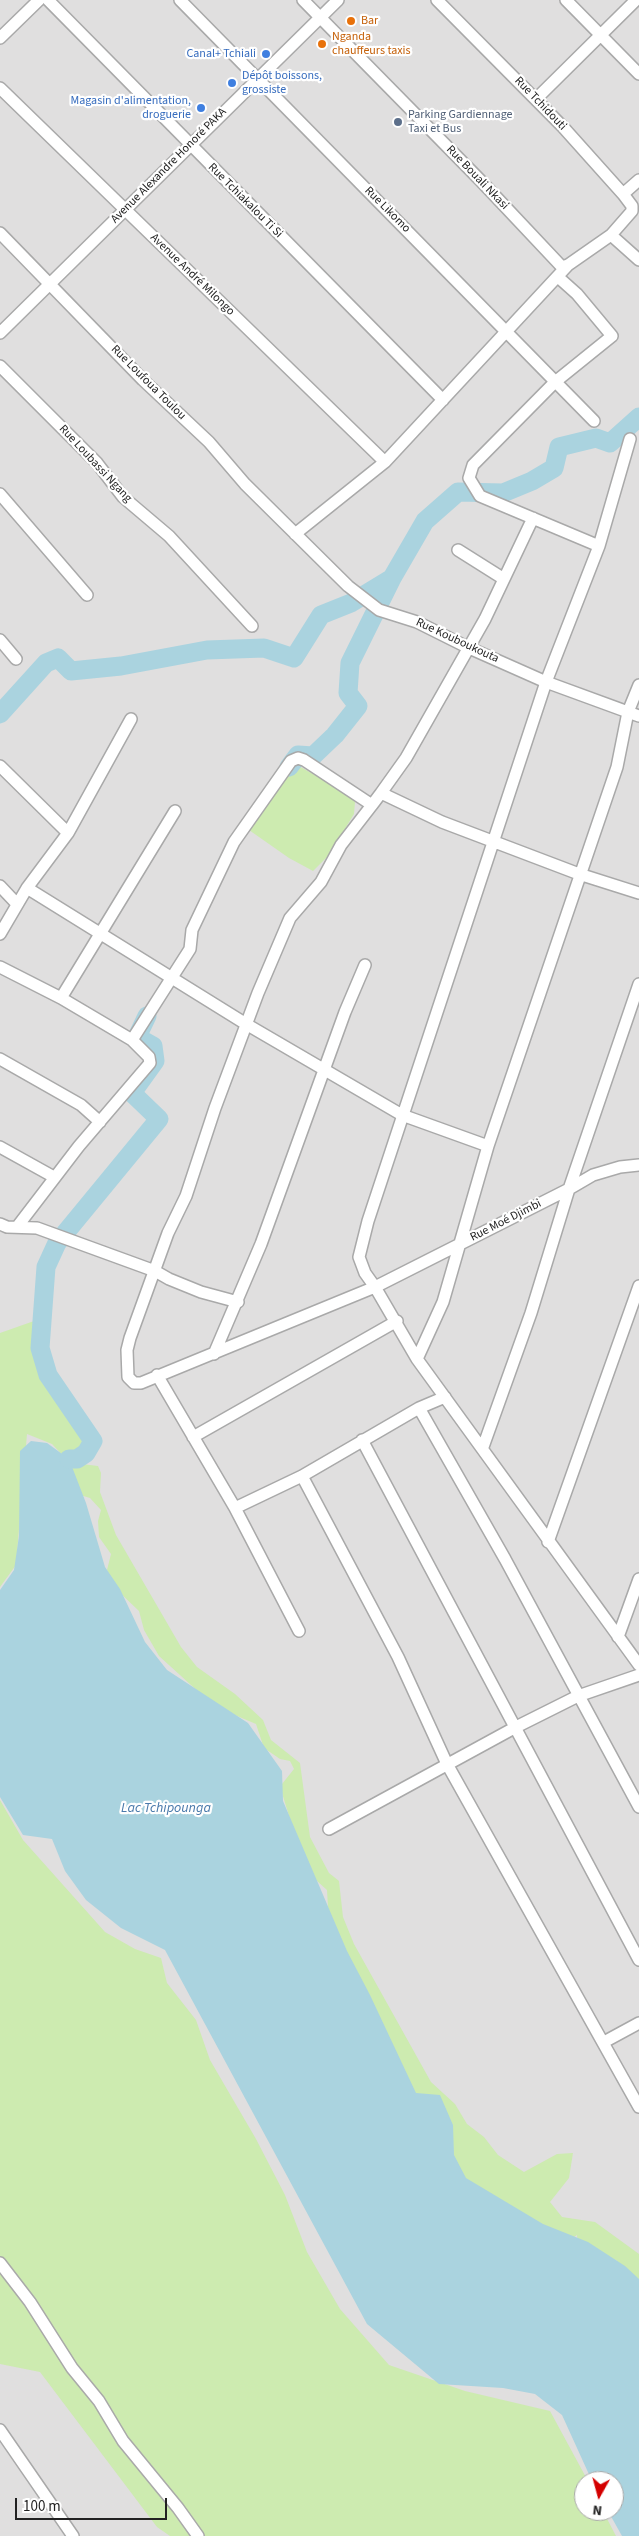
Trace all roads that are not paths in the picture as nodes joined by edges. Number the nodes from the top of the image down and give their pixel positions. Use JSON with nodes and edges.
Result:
{"nodes":[{"id":1,"x":39,"y":0,"type":"edge"},
{"id":2,"x":48,"y":0,"type":"edge"},
{"id":3,"x":180,"y":0,"type":"edge"},
{"id":4,"x":303,"y":0,"type":"edge"},
{"id":5,"x":338,"y":0,"type":"edge"},
{"id":6,"x":437,"y":0,"type":"edge"},
{"id":7,"x":566,"y":0,"type":"edge"},
{"id":8,"x":636,"y":0,"type":"edge"},
{"id":9,"x":320,"y":18,"type":"junction"},
{"id":10,"x":599,"y":34,"type":"junction"},
{"id":11,"x":0,"y":38,"type":"edge"},
{"id":12,"x":639,"y":74,"type":"edge"},
{"id":13,"x":258,"y":78,"type":"junction"},
{"id":14,"x":0,"y":88,"type":"edge"},
{"id":15,"x":536,"y":99,"type":"junction"},
{"id":16,"x":190,"y":145,"type":"junction"},
{"id":17,"x":639,"y":180,"type":"edge"},
{"id":18,"x":623,"y":194,"type":"junction"},
{"id":19,"x":125,"y":210,"type":"junction"},
{"id":20,"x":0,"y":233,"type":"edge"},
{"id":21,"x":611,"y":234,"type":"junction"},
{"id":22,"x":639,"y":260,"type":"edge"},
{"id":23,"x":568,"y":265,"type":"junction"},
{"id":24,"x":558,"y":277,"type":"junction"},
{"id":25,"x":49,"y":283,"type":"junction"},
{"id":26,"x":0,"y":332,"type":"edge"},
{"id":27,"x":507,"y":332,"type":"junction"},
{"id":28,"x":0,"y":366,"type":"edge"},
{"id":29,"x":555,"y":382,"type":"junction"},
{"id":30,"x":443,"y":400,"type":"junction"},
{"id":31,"x":594,"y":421,"type":"dead end"},
{"id":32,"x":630,"y":439,"type":"dead end"},
{"id":33,"x":385,"y":462,"type":"junction"},
{"id":34,"x":0,"y":494,"type":"edge"},
{"id":35,"x":533,"y":518,"type":"junction"},
{"id":36,"x":295,"y":534,"type":"junction"},
{"id":37,"x":599,"y":546,"type":"junction"},
{"id":38,"x":458,"y":550,"type":"dead end"},
{"id":39,"x":504,"y":579,"type":"junction"},
{"id":40,"x":87,"y":595,"type":"dead end"},
{"id":41,"x":252,"y":626,"type":"dead end"},
{"id":42,"x":0,"y":640,"type":"edge"},
{"id":43,"x":467,"y":647,"type":"junction"},
{"id":44,"x":16,"y":659,"type":"dead end"},
{"id":45,"x":546,"y":682,"type":"junction"},
{"id":46,"x":639,"y":685,"type":"edge"},
{"id":47,"x":634,"y":714,"type":"edge"},
{"id":48,"x":131,"y":719,"type":"dead end"},
{"id":49,"x":0,"y":766,"type":"edge"},
{"id":50,"x":381,"y":793,"type":"junction"},
{"id":51,"x":372,"y":805,"type":"junction"},
{"id":52,"x":175,"y":811,"type":"dead end"},
{"id":53,"x":68,"y":833,"type":"junction"},
{"id":54,"x":492,"y":840,"type":"junction"},
{"id":55,"x":579,"y":874,"type":"junction"},
{"id":56,"x":0,"y":886,"type":"edge"},
{"id":57,"x":27,"y":888,"type":"junction"},
{"id":58,"x":639,"y":893,"type":"edge"},
{"id":59,"x":17,"y":904,"type":"junction"},
{"id":60,"x":100,"y":933,"type":"junction"},
{"id":61,"x":0,"y":934,"type":"edge"},
{"id":62,"x":365,"y":965,"type":"dead end"},
{"id":63,"x":0,"y":967,"type":"edge"},
{"id":64,"x":172,"y":978,"type":"junction"},
{"id":65,"x":639,"y":984,"type":"edge"},
{"id":66,"x":61,"y":998,"type":"junction"},
{"id":67,"x":246,"y":1024,"type":"junction"},
{"id":68,"x":132,"y":1040,"type":"junction"},
{"id":69,"x":0,"y":1059,"type":"edge"},
{"id":70,"x":324,"y":1070,"type":"junction"},
{"id":71,"x":402,"y":1115,"type":"junction"},
{"id":72,"x":100,"y":1122,"type":"junction"},
{"id":73,"x":488,"y":1146,"type":"junction"},
{"id":74,"x":0,"y":1147,"type":"edge"},
{"id":75,"x":639,"y":1165,"type":"edge"},
{"id":76,"x":54,"y":1177,"type":"junction"},
{"id":77,"x":569,"y":1189,"type":"junction"},
{"id":78,"x":0,"y":1224,"type":"edge"},
{"id":79,"x":17,"y":1227,"type":"junction"},
{"id":80,"x":460,"y":1244,"type":"junction"},
{"id":81,"x":155,"y":1270,"type":"junction"},
{"id":82,"x":639,"y":1286,"type":"edge"},
{"id":83,"x":375,"y":1287,"type":"junction"},
{"id":84,"x":238,"y":1302,"type":"junction"},
{"id":85,"x":397,"y":1322,"type":"junction"},
{"id":86,"x":634,"y":1324,"type":"edge"},
{"id":87,"x":214,"y":1354,"type":"junction"},
{"id":88,"x":417,"y":1359,"type":"junction"},
{"id":89,"x":157,"y":1376,"type":"junction"},
{"id":90,"x":445,"y":1397,"type":"junction"},
{"id":91,"x":419,"y":1408,"type":"junction"},
{"id":92,"x":193,"y":1437,"type":"junction"},
{"id":93,"x":362,"y":1440,"type":"junction"},
{"id":94,"x":483,"y":1447,"type":"junction"},
{"id":95,"x":302,"y":1476,"type":"junction"},
{"id":96,"x":235,"y":1508,"type":"junction"},
{"id":97,"x":548,"y":1542,"type":"junction"},
{"id":98,"x":639,"y":1579,"type":"edge"},
{"id":99,"x":298,"y":1631,"type":"dead end"},
{"id":100,"x":618,"y":1636,"type":"junction"},
{"id":101,"x":639,"y":1665,"type":"edge"},
{"id":102,"x":639,"y":1675,"type":"edge"},
{"id":103,"x":578,"y":1696,"type":"junction"},
{"id":104,"x":516,"y":1727,"type":"junction"},
{"id":105,"x":447,"y":1764,"type":"junction"},
{"id":106,"x":639,"y":1807,"type":"edge"},
{"id":107,"x":329,"y":1829,"type":"dead end"},
{"id":108,"x":639,"y":1960,"type":"edge"},
{"id":109,"x":639,"y":2023,"type":"edge"},
{"id":110,"x":604,"y":2042,"type":"junction"},
{"id":111,"x":639,"y":2107,"type":"edge"},
{"id":112,"x":0,"y":2263,"type":"edge"},
{"id":113,"x":0,"y":2430,"type":"edge"},
{"id":114,"x":72,"y":2536,"type":"edge"},
{"id":115,"x":198,"y":2536,"type":"edge"}],
"edges":[{"from":1,"to":11,"type":"street"},
{"from":2,"to":16,"type":"street","name":"Rue Tchiakalou Ti Si"},
{"from":3,"to":13,"type":"street","name":"Rue Likomo"},
{"from":4,"to":9,"type":"street","name":"Rue Bouali Nkasi"},
{"from":5,"to":9,"type":"street","name":"Avenue Alexandre Honoré PAKA"},
{"from":6,"to":15,"type":"street","name":"Rue Tchidouti"},
{"from":7,"to":10,"type":"street"},
{"from":8,"to":10,"type":"street"},
{"from":9,"to":13,"type":"street","name":"Avenue Alexandre Honoré PAKA"},
{"from":9,"to":23,"type":"street","name":"Rue Bouali Nkasi"},
{"from":10,"to":12,"type":"street"},
{"from":10,"to":15,"type":"street"},
{"from":13,"to":16,"type":"street","name":"Avenue Alexandre Honoré PAKA"},
{"from":13,"to":27,"type":"street","name":"Rue Likomo"},
{"from":14,"to":19,"type":"street","name":"Avenue André Milongo"},
{"from":15,"to":18,"type":"street","name":"Rue Tchidouti"},
{"from":16,"to":19,"type":"street","name":"Avenue Alexandre Honoré PAKA"},
{"from":16,"to":30,"type":"street","name":"Rue Tchiakalou Ti Si"},
{"from":17,"to":18,"type":"street"},
{"from":18,"to":21,"type":"street","name":"Rue Tchidouti"},
{"from":19,"to":25,"type":"street","name":"Avenue Alexandre Honoré PAKA"},
{"from":19,"to":33,"type":"street","name":"Avenue André Milongo"},
{"from":20,"to":25,"type":"street","name":"Rue Loufoua Toulou"},
{"from":21,"to":22,"type":"street"},
{"from":21,"to":23,"type":"street"},
{"from":23,"to":24,"type":"street"},
{"from":24,"to":27,"type":"street"},
{"from":24,"to":29,"type":"street"},
{"from":25,"to":26,"type":"street","name":"Avenue Alexandre Honoré PAKA"},
{"from":25,"to":36,"type":"street","name":"Rue Loufoua Toulou"},
{"from":27,"to":29,"type":"street","name":"Rue Likomo"},
{"from":27,"to":30,"type":"street"},
{"from":28,"to":41,"type":"street","name":"Rue Loubassi Ngang"},
{"from":29,"to":31,"type":"street","name":"Rue Likomo"},
{"from":29,"to":35,"type":"street"},
{"from":30,"to":33,"type":"street"},
{"from":32,"to":37,"type":"street"},
{"from":33,"to":36,"type":"street"},
{"from":34,"to":40,"type":"street"},
{"from":35,"to":37,"type":"street"},
{"from":35,"to":39,"type":"street"},
{"from":36,"to":43,"type":"street","name":"Rue Kouboukouta"},
{"from":37,"to":45,"type":"street"},
{"from":38,"to":39,"type":"street"},
{"from":39,"to":43,"type":"street"},
{"from":42,"to":44,"type":"street"},
{"from":43,"to":45,"type":"street","name":"Rue Kouboukouta"},
{"from":43,"to":50,"type":"street"},
{"from":45,"to":47,"type":"street","name":"Rue Kouboukouta"},
{"from":45,"to":54,"type":"street"},
{"from":46,"to":47,"type":"street"},
{"from":47,"to":55,"type":"street"},
{"from":48,"to":53,"type":"street"},
{"from":49,"to":53,"type":"street"},
{"from":50,"to":51,"type":"street"},
{"from":50,"to":54,"type":"street"},
{"from":51,"to":64,"type":"street"},
{"from":51,"to":67,"type":"street"},
{"from":52,"to":60,"type":"street"},
{"from":53,"to":57,"type":"street"},
{"from":54,"to":55,"type":"street"},
{"from":54,"to":71,"type":"street"},
{"from":55,"to":58,"type":"street"},
{"from":55,"to":73,"type":"street"},
{"from":56,"to":59,"type":"street"},
{"from":57,"to":59,"type":"street"},
{"from":57,"to":60,"type":"street"},
{"from":59,"to":61,"type":"street"},
{"from":60,"to":64,"type":"street"},
{"from":60,"to":66,"type":"street"},
{"from":62,"to":70,"type":"street"},
{"from":63,"to":66,"type":"street"},
{"from":64,"to":67,"type":"street"},
{"from":64,"to":68,"type":"street"},
{"from":65,"to":77,"type":"street"},
{"from":66,"to":68,"type":"street"},
{"from":67,"to":70,"type":"street"},
{"from":67,"to":81,"type":"street"},
{"from":68,"to":72,"type":"street"},
{"from":69,"to":72,"type":"street"},
{"from":70,"to":71,"type":"street"},
{"from":70,"to":84,"type":"street"},
{"from":71,"to":73,"type":"street"},
{"from":71,"to":83,"type":"street"},
{"from":72,"to":76,"type":"street"},
{"from":73,"to":80,"type":"street"},
{"from":74,"to":76,"type":"street"},
{"from":75,"to":77,"type":"street","name":"Rue Moé Djimbi"},
{"from":76,"to":79,"type":"street"},
{"from":77,"to":80,"type":"street","name":"Rue Moé Djimbi"},
{"from":77,"to":94,"type":"street"},
{"from":78,"to":79,"type":"street"},
{"from":79,"to":81,"type":"street"},
{"from":80,"to":83,"type":"street","name":"Rue Moé Djimbi"},
{"from":80,"to":88,"type":"street"},
{"from":81,"to":84,"type":"street"},
{"from":81,"to":89,"type":"street","name":"Rue Moé Djimbi"},
{"from":82,"to":86,"type":"street"},
{"from":83,"to":85,"type":"street"},
{"from":83,"to":87,"type":"street","name":"Rue Moé Djimbi"},
{"from":84,"to":87,"type":"street"},
{"from":85,"to":88,"type":"street"},
{"from":85,"to":92,"type":"street"},
{"from":86,"to":97,"type":"street"},
{"from":87,"to":89,"type":"street","name":"Rue Moé Djimbi"},
{"from":88,"to":90,"type":"street"},
{"from":89,"to":92,"type":"street"},
{"from":90,"to":91,"type":"street"},
{"from":90,"to":94,"type":"street"},
{"from":91,"to":93,"type":"street"},
{"from":91,"to":103,"type":"street"},
{"from":92,"to":96,"type":"street"},
{"from":93,"to":95,"type":"street"},
{"from":93,"to":104,"type":"street"},
{"from":94,"to":97,"type":"street"},
{"from":95,"to":96,"type":"street"},
{"from":95,"to":105,"type":"street"},
{"from":96,"to":99,"type":"street"},
{"from":97,"to":100,"type":"street"},
{"from":98,"to":100,"type":"street"},
{"from":100,"to":101,"type":"street"},
{"from":102,"to":103,"type":"street"},
{"from":103,"to":104,"type":"street"},
{"from":103,"to":106,"type":"street"},
{"from":104,"to":105,"type":"street"},
{"from":104,"to":108,"type":"street"},
{"from":105,"to":107,"type":"street"},
{"from":105,"to":110,"type":"street"},
{"from":109,"to":110,"type":"street"},
{"from":110,"to":111,"type":"street"},
{"from":112,"to":115,"type":"street"},
{"from":113,"to":114,"type":"street"}]}
